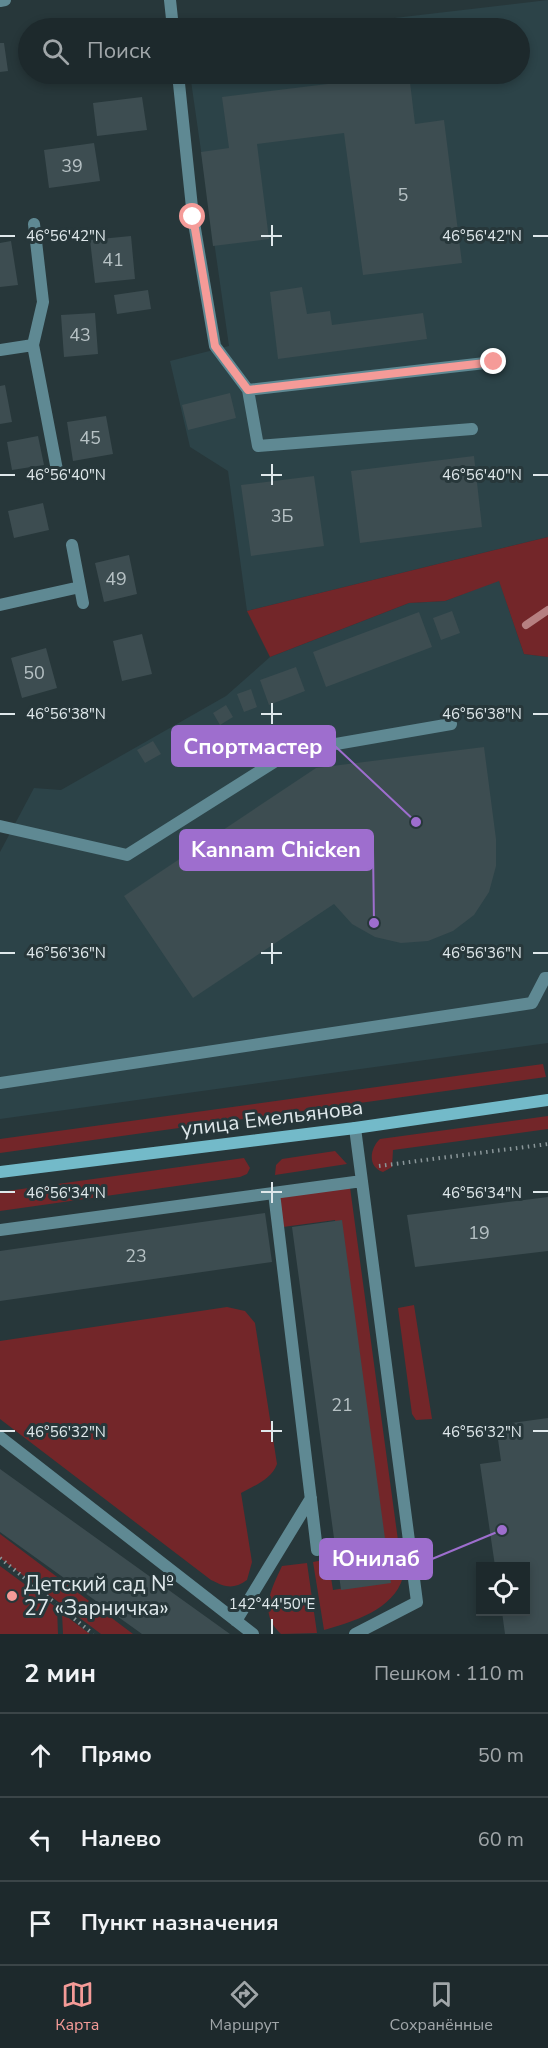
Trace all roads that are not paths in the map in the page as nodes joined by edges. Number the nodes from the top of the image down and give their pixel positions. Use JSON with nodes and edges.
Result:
{"nodes":[{"id":1,"x":5,"y":0,"type":"edge"},
{"id":2,"x":170,"y":0,"type":"edge"},
{"id":3,"x":0,"y":1,"type":"edge"},
{"id":4,"x":172,"y":18,"type":"edge"},
{"id":5,"x":179,"y":84,"type":"edge"},
{"id":6,"x":34,"y":224,"type":"dead end"},
{"id":7,"x":33,"y":345,"type":"junction"},
{"id":8,"x":0,"y":350,"type":"edge"},
{"id":9,"x":494,"y":362,"type":"dead end"},
{"id":10,"x":248,"y":390,"type":"junction"},
{"id":11,"x":472,"y":429,"type":"dead end"},
{"id":12,"x":57,"y":470,"type":"dead end"},
{"id":13,"x":72,"y":545,"type":"dead end"},
{"id":14,"x":80,"y":587,"type":"junction"},
{"id":15,"x":83,"y":603,"type":"dead end"},
{"id":16,"x":0,"y":605,"type":"edge"},
{"id":17,"x":451,"y":724,"type":"dead end"},
{"id":18,"x":0,"y":826,"type":"edge"},
{"id":19,"x":548,"y":978,"type":"edge"},
{"id":20,"x":0,"y":1083,"type":"edge"},
{"id":21,"x":548,"y":1100,"type":"edge"},
{"id":22,"x":355,"y":1128,"type":"junction"},
{"id":23,"x":0,"y":1172,"type":"edge"},
{"id":24,"x":361,"y":1174,"type":"junction"},
{"id":25,"x":274,"y":1193,"type":"junction"},
{"id":26,"x":0,"y":1230,"type":"edge"},
{"id":27,"x":0,"y":1437,"type":"edge"},
{"id":28,"x":311,"y":1498,"type":"junction"},
{"id":29,"x":317,"y":1550,"type":"dead end"},
{"id":30,"x":236,"y":1621,"type":"junction"},
{"id":31,"x":253,"y":1634,"type":"edge"},
{"id":32,"x":355,"y":1634,"type":"edge"}],
"edges":[{"from":1,"to":3,"type":"street"},
{"from":2,"to":4,"type":"street"},
{"from":5,"to":10,"type":"street"},
{"from":6,"to":7,"type":"street"},
{"from":7,"to":8,"type":"street"},
{"from":7,"to":12,"type":"street"},
{"from":9,"to":10,"type":"street"},
{"from":10,"to":11,"type":"street"},
{"from":13,"to":14,"type":"street"},
{"from":14,"to":15,"type":"street"},
{"from":14,"to":16,"type":"street"},
{"from":17,"to":18,"type":"street"},
{"from":19,"to":20,"type":"street"},
{"from":21,"to":22,"type":"main road","name":"улица Емельянова"},
{"from":22,"to":23,"type":"main road","name":"улица Емельянова"},
{"from":22,"to":24,"type":"street"},
{"from":24,"to":25,"type":"street"},
{"from":24,"to":32,"type":"street"},
{"from":25,"to":26,"type":"street"},
{"from":25,"to":28,"type":"street"},
{"from":27,"to":30,"type":"street"},
{"from":28,"to":29,"type":"street"},
{"from":28,"to":30,"type":"street"},
{"from":30,"to":31,"type":"street"}]}
